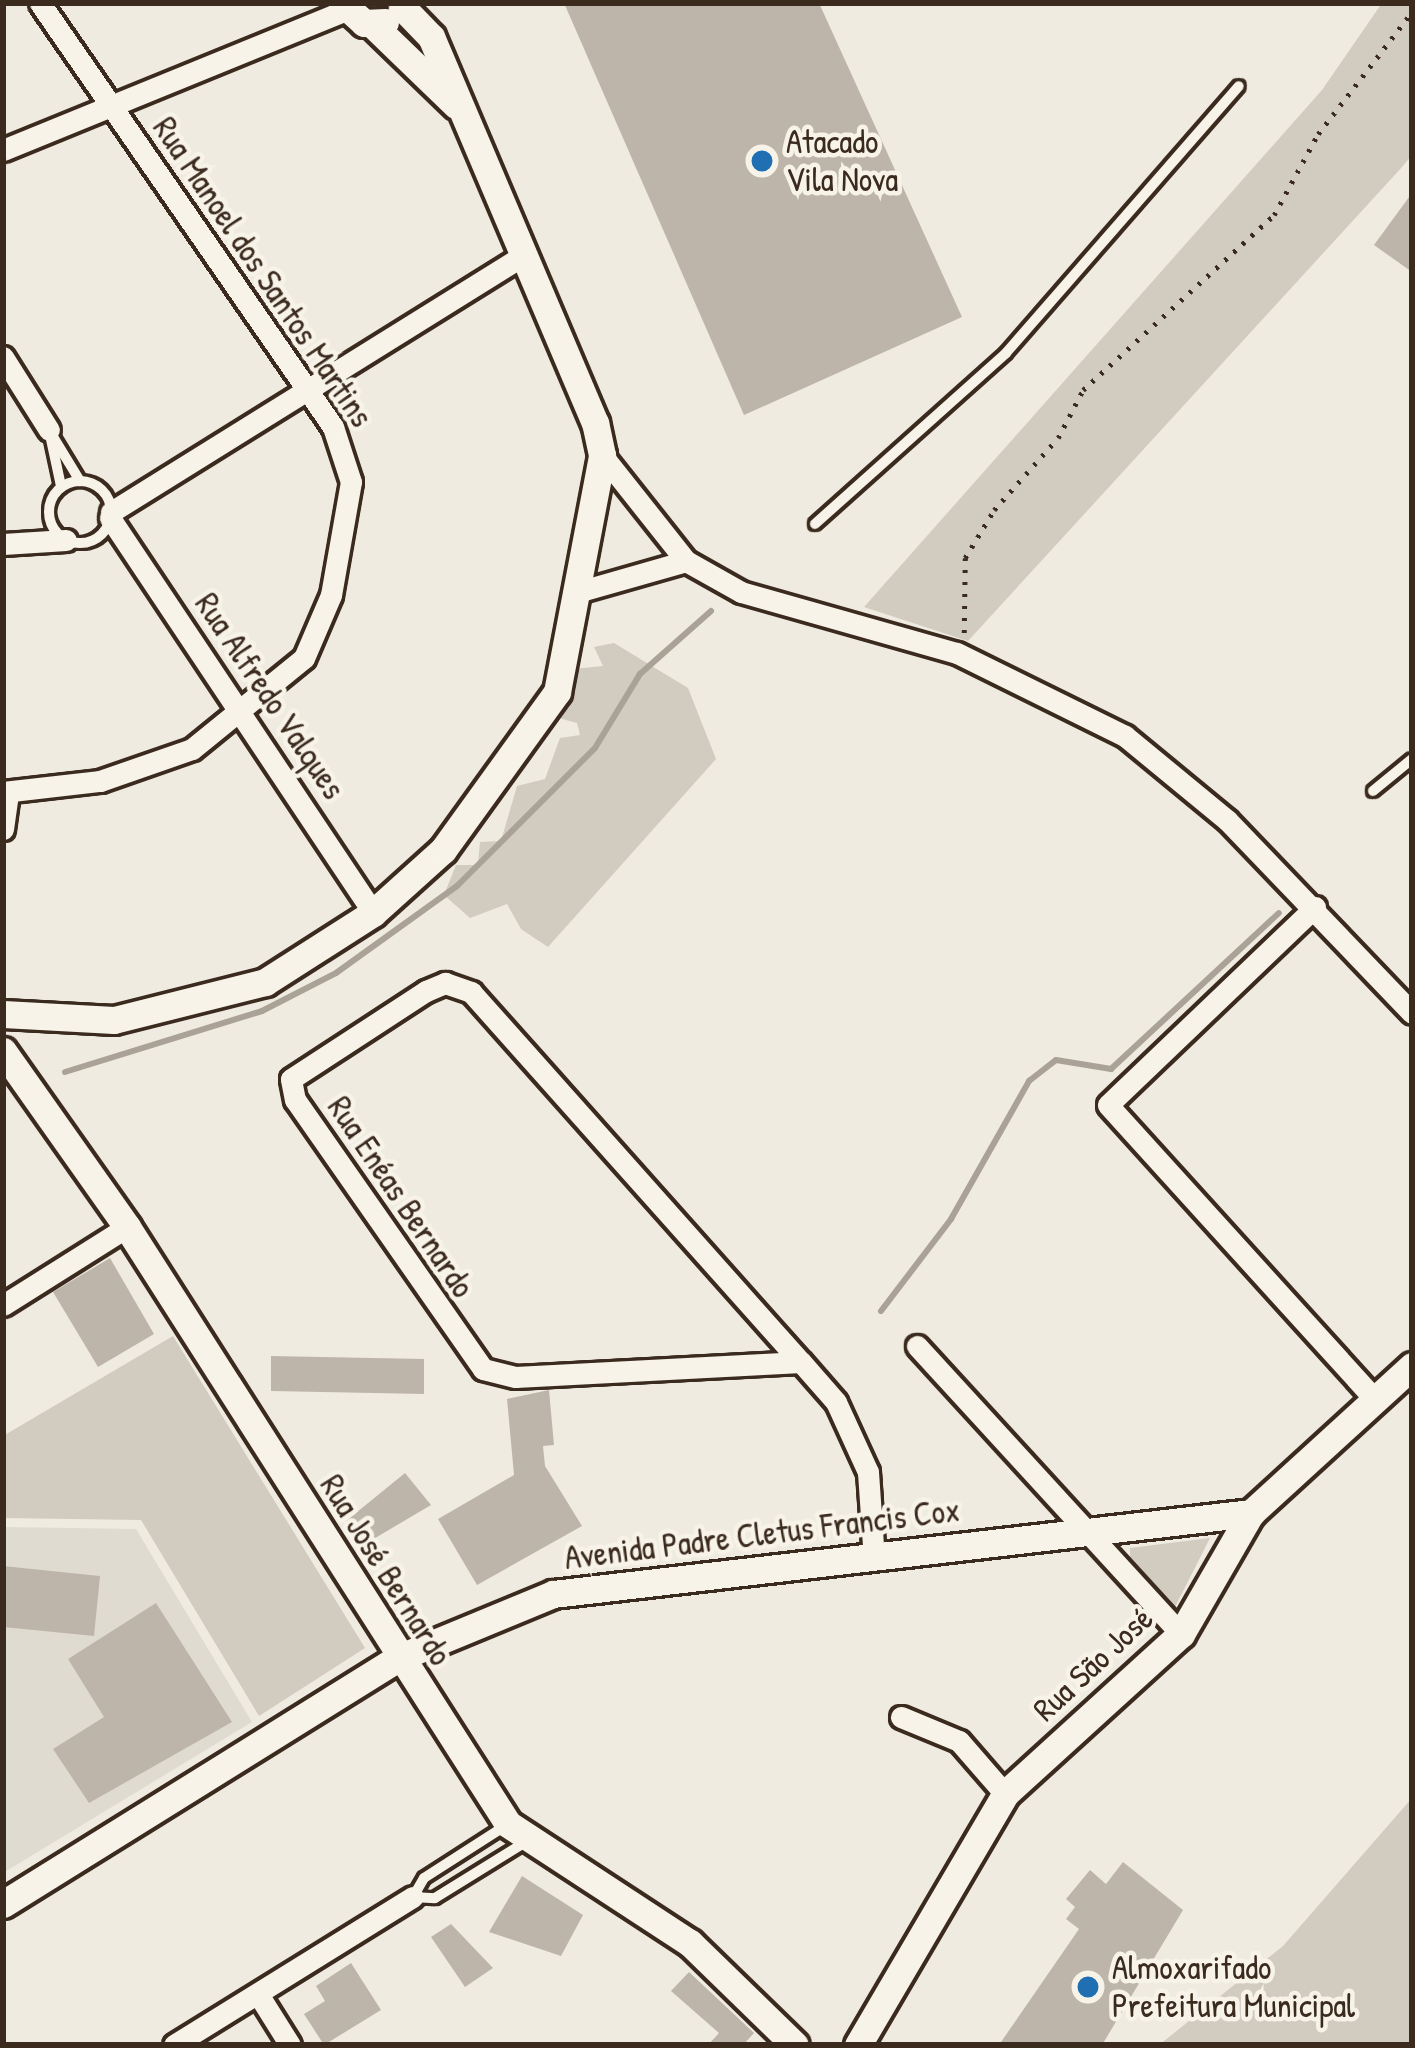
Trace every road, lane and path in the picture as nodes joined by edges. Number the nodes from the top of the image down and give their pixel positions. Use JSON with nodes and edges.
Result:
{"nodes":[{"id":1,"x":40,"y":3,"type":"edge"},
{"id":2,"x":403,"y":5,"type":"edge"},
{"id":3,"x":353,"y":12,"type":"edge"},
{"id":4,"x":1412,"y":12,"type":"edge"},
{"id":5,"x":1239,"y":86,"type":"dead end"},
{"id":6,"x":111,"y":104,"type":"junction"},
{"id":7,"x":460,"y":107,"type":"junction"},
{"id":8,"x":3,"y":150,"type":"edge"},
{"id":9,"x":524,"y":254,"type":"junction"},
{"id":10,"x":3,"y":357,"type":"edge"},
{"id":11,"x":307,"y":388,"type":"junction"},
{"id":12,"x":49,"y":430,"type":"junction"},
{"id":13,"x":602,"y":455,"type":"junction"},
{"id":14,"x":80,"y":481,"type":"junction"},
{"id":15,"x":62,"y":486,"type":"junction"},
{"id":16,"x":111,"y":515,"type":"junction"},
{"id":17,"x":815,"y":524,"type":"dead end"},
{"id":18,"x":66,"y":540,"type":"junction"},
{"id":19,"x":3,"y":544,"type":"edge"},
{"id":20,"x":686,"y":561,"type":"junction"},
{"id":21,"x":581,"y":591,"type":"junction"},
{"id":22,"x":965,"y":657,"type":"junction"},
{"id":23,"x":243,"y":711,"type":"junction"},
{"id":24,"x":1412,"y":759,"type":"edge"},
{"id":25,"x":1373,"y":791,"type":"dead end"},
{"id":26,"x":6,"y":792,"type":"edge"},
{"id":27,"x":3,"y":830,"type":"edge"},
{"id":28,"x":1315,"y":907,"type":"junction"},
{"id":29,"x":373,"y":913,"type":"junction"},
{"id":30,"x":1412,"y":1013,"type":"edge"},
{"id":31,"x":3,"y":1014,"type":"edge"},
{"id":32,"x":3,"y":1051,"type":"edge"},
{"id":33,"x":127,"y":1227,"type":"junction"},
{"id":34,"x":3,"y":1305,"type":"edge"},
{"id":35,"x":917,"y":1346,"type":"dead end"},
{"id":36,"x":801,"y":1362,"type":"junction"},
{"id":37,"x":1412,"y":1366,"type":"edge"},
{"id":38,"x":1375,"y":1399,"type":"junction"},
{"id":39,"x":1251,"y":1513,"type":"junction"},
{"id":40,"x":1084,"y":1531,"type":"junction"},
{"id":41,"x":874,"y":1558,"type":"junction"},
{"id":42,"x":1181,"y":1634,"type":"junction"},
{"id":43,"x":398,"y":1658,"type":"junction"},
{"id":44,"x":901,"y":1717,"type":"dead end"},
{"id":45,"x":1005,"y":1793,"type":"junction"},
{"id":46,"x":516,"y":1833,"type":"junction"},
{"id":47,"x":413,"y":1897,"type":"junction"},
{"id":48,"x":3,"y":1904,"type":"edge"},
{"id":49,"x":258,"y":1994,"type":"junction"},
{"id":50,"x":174,"y":2045,"type":"edge"},
{"id":51,"x":290,"y":2045,"type":"edge"},
{"id":52,"x":795,"y":2045,"type":"edge"},
{"id":53,"x":858,"y":2045,"type":"edge"}],
"edges":[{"from":1,"to":6,"type":"street","name":"Rua Manoel dos Santos Martins"},
{"from":2,"to":3,"type":"street"},
{"from":2,"to":7,"type":"street"},
{"from":3,"to":6,"type":"street"},
{"from":3,"to":7,"type":"street"},
{"from":4,"to":22,"type":"path"},
{"from":5,"to":17,"type":"lane"},
{"from":6,"to":8,"type":"street"},
{"from":6,"to":11,"type":"street","name":"Rua Manoel dos Santos Martins"},
{"from":7,"to":9,"type":"street"},
{"from":9,"to":11,"type":"street"},
{"from":9,"to":13,"type":"street"},
{"from":10,"to":12,"type":"street"},
{"from":11,"to":16,"type":"street"},
{"from":11,"to":23,"type":"street","name":"Rua Manoel dos Santos Martins"},
{"from":12,"to":14,"type":"lane"},
{"from":12,"to":15,"type":"lane"},
{"from":13,"to":20,"type":"street"},
{"from":13,"to":21,"type":"street"},
{"from":14,"to":15,"type":"lane"},
{"from":14,"to":16,"type":"lane"},
{"from":15,"to":18,"type":"lane"},
{"from":16,"to":18,"type":"lane"},
{"from":16,"to":23,"type":"street","name":"Rua Alfredo Valques"},
{"from":18,"to":19,"type":"street"},
{"from":20,"to":21,"type":"street"},
{"from":20,"to":22,"type":"street"},
{"from":21,"to":29,"type":"street"},
{"from":22,"to":28,"type":"street"},
{"from":23,"to":26,"type":"street","name":"Rua Manoel dos Santos Martins"},
{"from":23,"to":29,"type":"street","name":"Rua Alfredo Valques"},
{"from":24,"to":25,"type":"lane"},
{"from":26,"to":27,"type":"street"},
{"from":28,"to":30,"type":"street"},
{"from":28,"to":38,"type":"street"},
{"from":29,"to":31,"type":"street"},
{"from":32,"to":33,"type":"street","name":"Rua José Bernardo"},
{"from":33,"to":34,"type":"street"},
{"from":33,"to":43,"type":"street","name":"Rua José Bernardo"},
{"from":35,"to":40,"type":"street"},
{"from":36,"to":36,"type":"street","name":"Rua Enéas Bernardo"},
{"from":36,"to":41,"type":"street","name":"Rua Enéas Bernardo"},
{"from":37,"to":38,"type":"street","name":"Rua São José"},
{"from":38,"to":39,"type":"street","name":"Rua São José"},
{"from":39,"to":40,"type":"street","name":"Avenida Padre Cletus Francis Cox"},
{"from":39,"to":42,"type":"street","name":"Rua São José"},
{"from":40,"to":41,"type":"street","name":"Avenida Padre Cletus Francis Cox"},
{"from":40,"to":42,"type":"street"},
{"from":41,"to":43,"type":"street","name":"Avenida Padre Cletus Francis Cox"},
{"from":42,"to":45,"type":"street","name":"Rua São José"},
{"from":43,"to":46,"type":"street","name":"Rua José Bernardo"},
{"from":43,"to":48,"type":"street","name":"Avenida Padre Cletus Francis Cox"},
{"from":44,"to":45,"type":"street"},
{"from":45,"to":53,"type":"street","name":"Rua São José"},
{"from":46,"to":47,"type":"lane"},
{"from":46,"to":47,"type":"lane"},
{"from":46,"to":52,"type":"street","name":"Rua José Bernardo"},
{"from":47,"to":49,"type":"street"},
{"from":49,"to":50,"type":"street"},
{"from":49,"to":51,"type":"street"}]}
